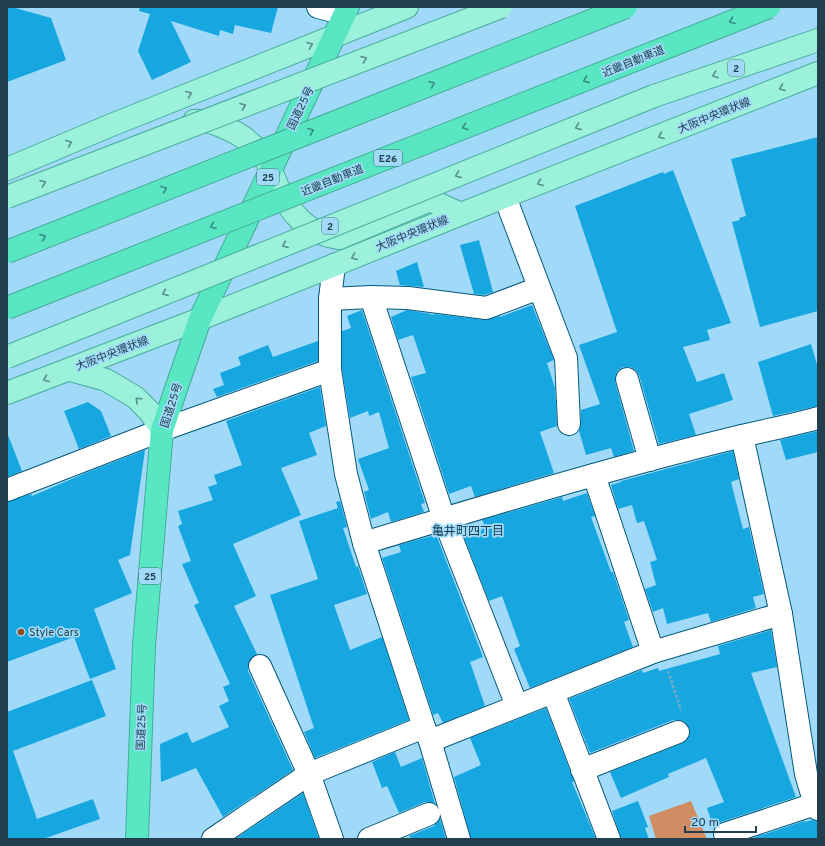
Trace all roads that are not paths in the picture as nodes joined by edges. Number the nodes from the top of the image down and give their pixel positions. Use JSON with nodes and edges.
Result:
{"nodes":[{"id":1,"x":318,"y":7,"type":"edge"},
{"id":2,"x":407,"y":7,"type":"edge"},
{"id":3,"x":500,"y":7,"type":"edge"},
{"id":4,"x":626,"y":7,"type":"edge"},
{"id":5,"x":769,"y":7,"type":"edge"},
{"id":6,"x":347,"y":10,"type":"edge"},
{"id":7,"x":336,"y":35,"type":"junction"},
{"id":8,"x":818,"y":40,"type":"edge"},
{"id":9,"x":818,"y":73,"type":"edge"},
{"id":10,"x":109,"y":126,"type":"junction"},
{"id":11,"x":7,"y":169,"type":"edge"},
{"id":12,"x":271,"y":170,"type":"junction"},
{"id":13,"x":7,"y":197,"type":"edge"},
{"id":14,"x":505,"y":197,"type":"junction"},
{"id":15,"x":461,"y":214,"type":"junction"},
{"id":16,"x":7,"y":252,"type":"edge"},
{"id":17,"x":334,"y":265,"type":"junction"},
{"id":18,"x":539,"y":288,"type":"junction"},
{"id":19,"x":371,"y":297,"type":"junction"},
{"id":20,"x":330,"y":299,"type":"junction"},
{"id":21,"x":7,"y":308,"type":"edge"},
{"id":22,"x":200,"y":319,"type":"junction"},
{"id":23,"x":7,"y":357,"type":"edge"},
{"id":24,"x":70,"y":370,"type":"junction"},
{"id":25,"x":330,"y":370,"type":"junction"},
{"id":26,"x":627,"y":379,"type":"dead end"},
{"id":27,"x":7,"y":393,"type":"edge"},
{"id":28,"x":818,"y":418,"type":"edge"},
{"id":29,"x":569,"y":424,"type":"dead end"},
{"id":30,"x":162,"y":430,"type":"junction"},
{"id":31,"x":742,"y":436,"type":"junction"},
{"id":32,"x":650,"y":460,"type":"junction"},
{"id":33,"x":594,"y":475,"type":"junction"},
{"id":34,"x":7,"y":490,"type":"edge"},
{"id":35,"x":444,"y":519,"type":"junction"},
{"id":36,"x":364,"y":543,"type":"junction"},
{"id":37,"x":781,"y":614,"type":"junction"},
{"id":38,"x":657,"y":651,"type":"junction"},
{"id":39,"x":260,"y":666,"type":"dead end"},
{"id":40,"x":553,"y":692,"type":"junction"},
{"id":41,"x":517,"y":706,"type":"junction"},
{"id":42,"x":678,"y":732,"type":"road end"},
{"id":43,"x":427,"y":734,"type":"junction"},
{"id":44,"x":582,"y":770,"type":"junction"},
{"id":45,"x":812,"y":773,"type":"edge"},
{"id":46,"x":309,"y":774,"type":"junction"},
{"id":47,"x":816,"y":806,"type":"edge"},
{"id":48,"x":429,"y":814,"type":"dead end"},
{"id":49,"x":725,"y":834,"type":"dead end"},
{"id":50,"x":137,"y":839,"type":"edge"},
{"id":51,"x":213,"y":839,"type":"edge"},
{"id":52,"x":332,"y":839,"type":"edge"},
{"id":53,"x":370,"y":839,"type":"edge"},
{"id":54,"x":458,"y":839,"type":"edge"},
{"id":55,"x":609,"y":839,"type":"edge"}],
"edges":[{"from":1,"to":6,"type":"street"},
{"from":2,"to":7,"type":"main road"},
{"from":13,"to":3,"type":"main road","one_way":true,"bridge":true},
{"from":16,"to":4,"type":"highway","one_way":true,"bridge":true},
{"from":5,"to":21,"type":"highway","name":"近畿自動車道","number":"E26","one_way":true,"bridge":true},
{"from":6,"to":7,"type":"highway","name":"国道25号","number":"25"},
{"from":10,"to":7,"type":"main road","one_way":true},
{"from":7,"to":12,"type":"highway","name":"国道25号","number":"25"},
{"from":8,"to":23,"type":"main road","number":"2","one_way":true,"bridge":true},
{"from":9,"to":14,"type":"main road","name":"大阪中央環状線","one_way":true},
{"from":11,"to":10,"type":"main road","one_way":true},
{"from":10,"to":12,"type":"main road"},
{"from":12,"to":15,"type":"main road"},
{"from":12,"to":22,"type":"highway","name":"国道25号","number":"25"},
{"from":14,"to":15,"type":"main road","name":"大阪中央環状線"},
{"from":14,"to":18,"type":"street"},
{"from":15,"to":17,"type":"main road","name":"大阪中央環状線","one_way":true},
{"from":17,"to":20,"type":"street"},
{"from":17,"to":22,"type":"main road","name":"大阪中央環状線"},
{"from":18,"to":19,"type":"street"},
{"from":18,"to":29,"type":"street"},
{"from":19,"to":20,"type":"street"},
{"from":19,"to":35,"type":"street"},
{"from":20,"to":25,"type":"street"},
{"from":22,"to":24,"type":"main road","name":"大阪中央環状線"},
{"from":22,"to":30,"type":"highway","name":"国道25号","number":"25"},
{"from":24,"to":27,"type":"main road","name":"大阪中央環状線","one_way":true},
{"from":30,"to":24,"type":"main road","one_way":true},
{"from":25,"to":30,"type":"street"},
{"from":25,"to":36,"type":"street"},
{"from":26,"to":32,"type":"street"},
{"from":28,"to":31,"type":"street"},
{"from":30,"to":34,"type":"street"},
{"from":30,"to":50,"type":"highway","name":"国道25号","number":"25"},
{"from":31,"to":32,"type":"street"},
{"from":31,"to":37,"type":"street"},
{"from":32,"to":33,"type":"street"},
{"from":33,"to":35,"type":"street"},
{"from":33,"to":38,"type":"street"},
{"from":35,"to":36,"type":"street"},
{"from":35,"to":41,"type":"street"},
{"from":36,"to":43,"type":"street"},
{"from":37,"to":38,"type":"street"},
{"from":37,"to":45,"type":"street"},
{"from":38,"to":40,"type":"street"},
{"from":39,"to":46,"type":"street"},
{"from":40,"to":41,"type":"street"},
{"from":40,"to":44,"type":"street"},
{"from":41,"to":43,"type":"street"},
{"from":42,"to":44,"type":"street"},
{"from":43,"to":46,"type":"street"},
{"from":43,"to":54,"type":"street"},
{"from":44,"to":55,"type":"street"},
{"from":45,"to":47,"type":"street"},
{"from":46,"to":51,"type":"street"},
{"from":46,"to":52,"type":"street"},
{"from":47,"to":49,"type":"street"},
{"from":48,"to":53,"type":"street"}]}
